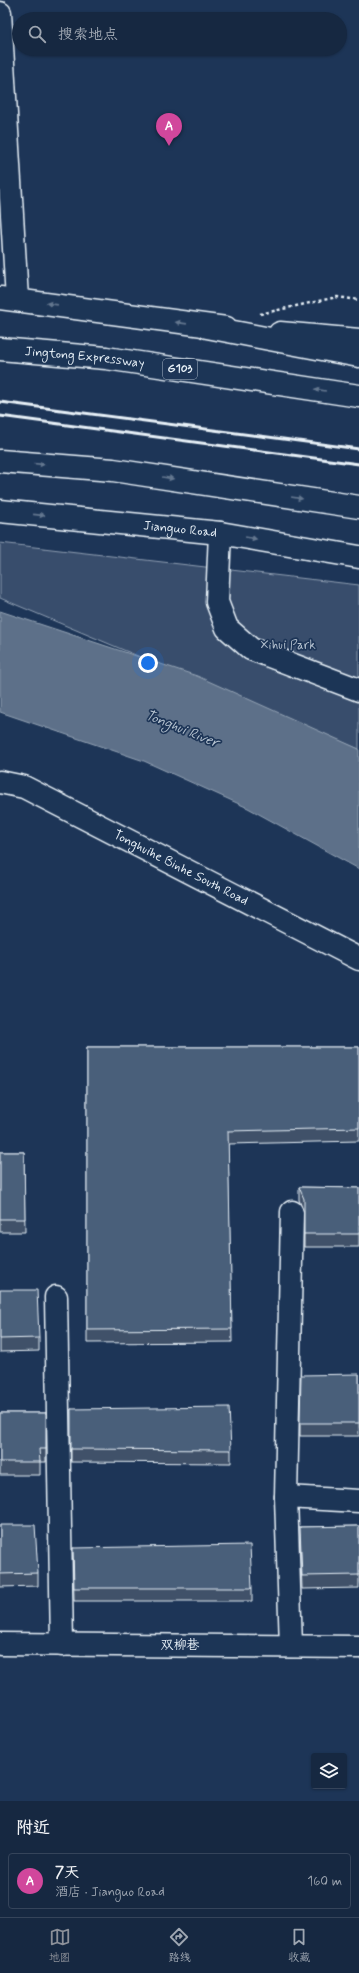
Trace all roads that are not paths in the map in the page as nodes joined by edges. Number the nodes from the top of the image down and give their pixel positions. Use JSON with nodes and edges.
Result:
{"nodes":[{"id":1,"x":0,"y":13,"type":"edge"},
{"id":2,"x":9,"y":299,"type":"edge"},
{"id":3,"x":207,"y":327,"type":"junction"},
{"id":4,"x":359,"y":340,"type":"edge"},
{"id":5,"x":0,"y":349,"type":"edge"},
{"id":6,"x":359,"y":356,"type":"edge"},
{"id":7,"x":359,"y":396,"type":"edge"},
{"id":8,"x":0,"y":461,"type":"edge"},
{"id":9,"x":359,"y":507,"type":"edge"},
{"id":10,"x":0,"y":511,"type":"edge"},
{"id":11,"x":220,"y":533,"type":"junction"},
{"id":12,"x":359,"y":557,"type":"edge"},
{"id":13,"x":359,"y":690,"type":"edge"},
{"id":14,"x":0,"y":782,"type":"edge"},
{"id":15,"x":359,"y":959,"type":"edge"},
{"id":16,"x":292,"y":1212,"type":"dead end"},
{"id":17,"x":56,"y":1296,"type":"dead end"},
{"id":18,"x":286,"y":1497,"type":"junction"},
{"id":19,"x":359,"y":1501,"type":"edge"},
{"id":20,"x":0,"y":1644,"type":"edge"},
{"id":21,"x":62,"y":1645,"type":"junction"},
{"id":22,"x":291,"y":1646,"type":"junction"},
{"id":23,"x":359,"y":1647,"type":"edge"}],
"edges":[{"from":1,"to":2,"type":"main road"},
{"from":3,"to":2,"type":"main road","one_way":true},
{"from":3,"to":4,"type":"main road"},
{"from":3,"to":6,"type":"main road"},
{"from":7,"to":5,"type":"main road","name":"Jingtong Expressway","number":"G103","one_way":true},
{"from":8,"to":9,"type":"main road","one_way":true},
{"from":10,"to":11,"type":"main road","name":"Jianguo Road","one_way":true},
{"from":11,"to":12,"type":"main road","name":"Jianguo Road","one_way":true},
{"from":11,"to":13,"type":"main road"},
{"from":14,"to":15,"type":"main road","name":"Tonghuihe Binhe South Road"},
{"from":16,"to":18,"type":"main road"},
{"from":17,"to":21,"type":"main road"},
{"from":18,"to":19,"type":"main road"},
{"from":18,"to":22,"type":"main road"},
{"from":20,"to":21,"type":"main road","name":"双柳巷"},
{"from":21,"to":22,"type":"main road","name":"双柳巷"},
{"from":22,"to":23,"type":"main road","name":"双柳巷"}]}
